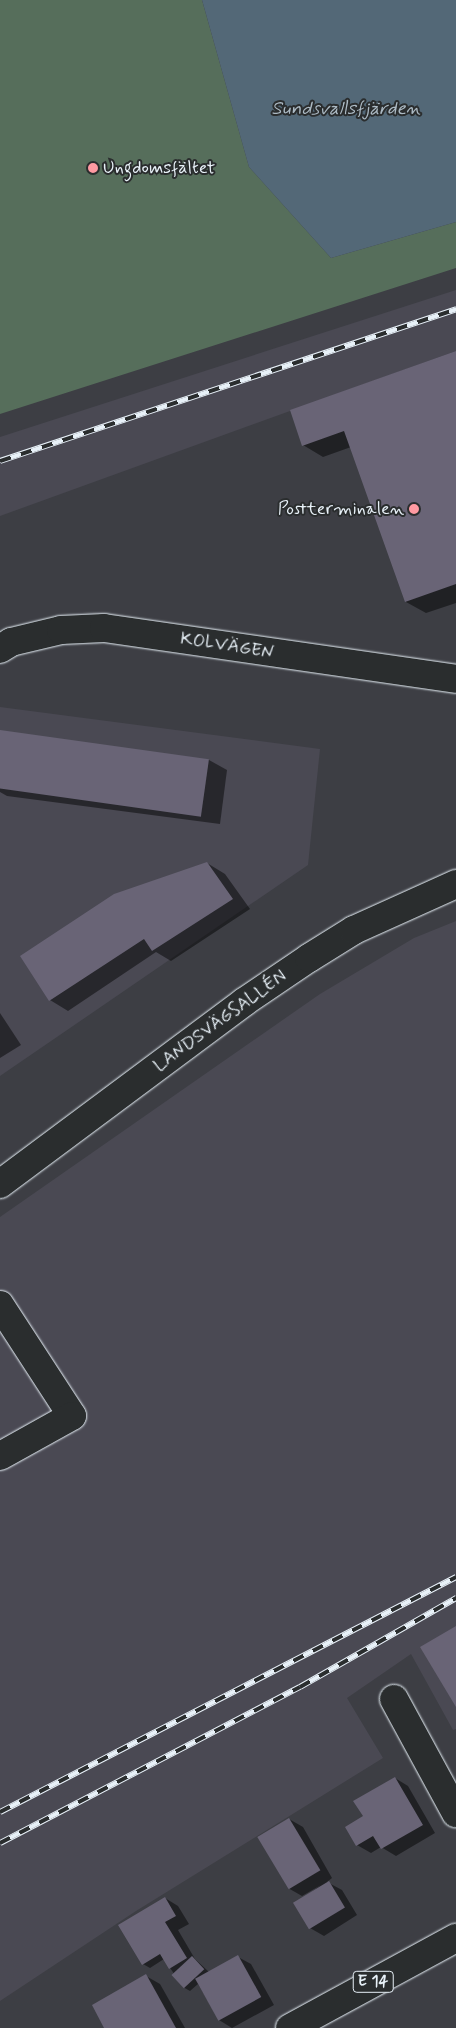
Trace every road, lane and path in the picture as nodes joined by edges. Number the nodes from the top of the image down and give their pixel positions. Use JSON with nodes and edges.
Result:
{"nodes":[{"id":1,"x":0,"y":649,"type":"edge"},
{"id":2,"x":456,"y":679,"type":"edge"},
{"id":3,"x":456,"y":884,"type":"edge"},
{"id":4,"x":0,"y":1184,"type":"edge"},
{"id":5,"x":0,"y":1305,"type":"edge"},
{"id":6,"x":0,"y":1456,"type":"edge"},
{"id":7,"x":394,"y":1699,"type":"dead end"},
{"id":8,"x":456,"y":1813,"type":"edge"},
{"id":9,"x":456,"y":1938,"type":"edge"},
{"id":10,"x":290,"y":2028,"type":"edge"}],
"edges":[{"from":1,"to":2,"type":"main road","name":"KOLVÄGEN"},
{"from":3,"to":4,"type":"main road","name":"LANDSVÄGSALLÉN"},
{"from":5,"to":6,"type":"main road"},
{"from":7,"to":8,"type":"main road"},
{"from":9,"to":10,"type":"main road","number":"E 14"}]}
